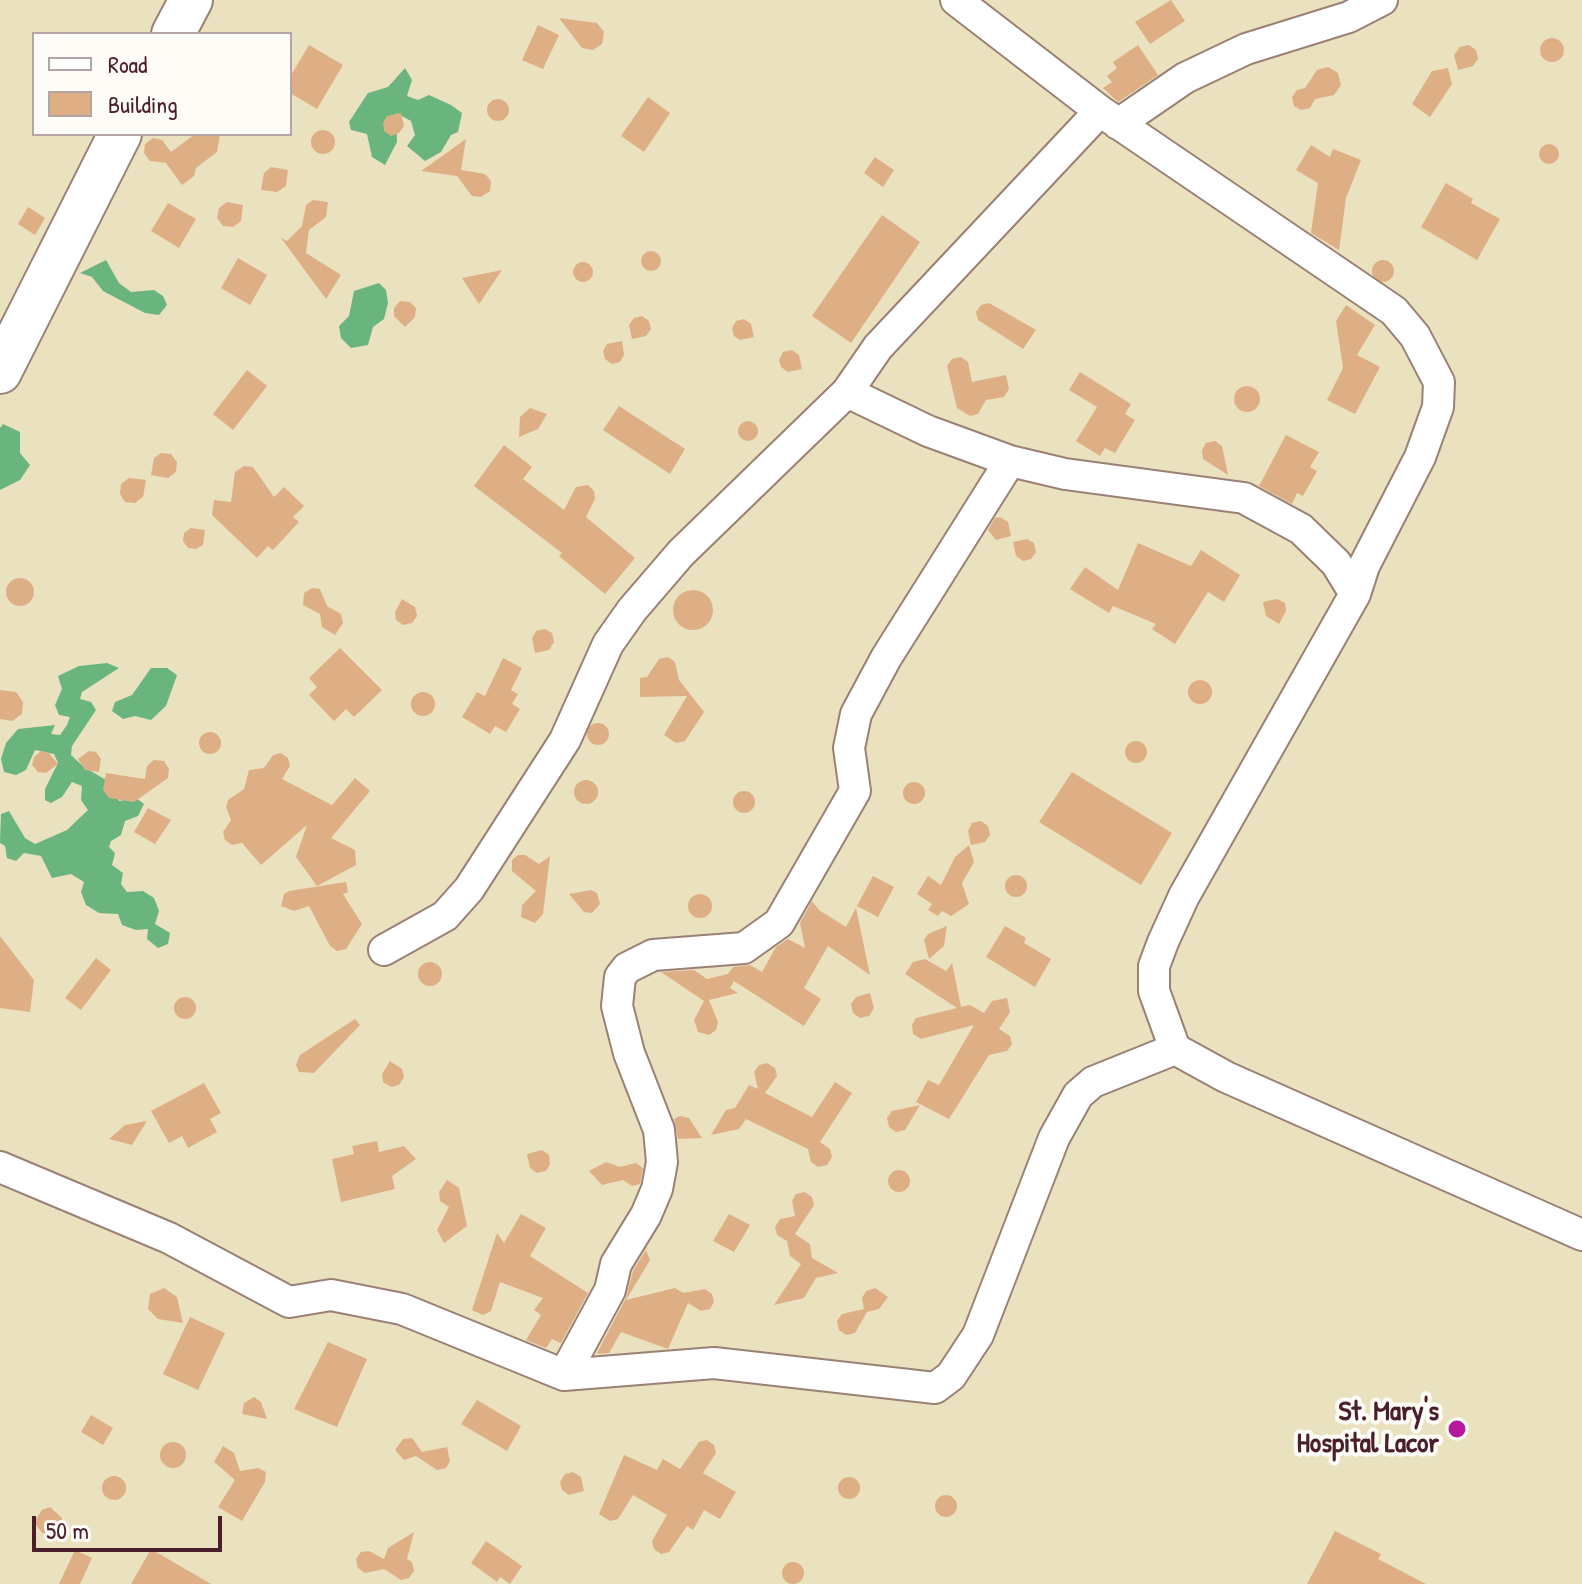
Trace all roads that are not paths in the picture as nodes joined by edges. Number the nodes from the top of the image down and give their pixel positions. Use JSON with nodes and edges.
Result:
{"nodes":[{"id":1,"x":191,"y":0,"type":"edge"},
{"id":2,"x":956,"y":0,"type":"edge"},
{"id":3,"x":1382,"y":0,"type":"edge"},
{"id":4,"x":174,"y":32,"type":"edge"},
{"id":5,"x":1109,"y":118,"type":"junction"},
{"id":6,"x":119,"y":136,"type":"edge"},
{"id":7,"x":0,"y":372,"type":"edge"},
{"id":8,"x":847,"y":392,"type":"junction"},
{"id":9,"x":1010,"y":461,"type":"junction"},
{"id":10,"x":1355,"y":594,"type":"junction"},
{"id":11,"x":384,"y":950,"type":"dead end"},
{"id":12,"x":1175,"y":1049,"type":"junction"},
{"id":13,"x":0,"y":1167,"type":"edge"},
{"id":14,"x":1582,"y":1235,"type":"edge"},
{"id":15,"x":564,"y":1375,"type":"junction"}],
"edges":[{"from":1,"to":4,"type":"street"},
{"from":2,"to":5,"type":"street"},
{"from":3,"to":5,"type":"street"},
{"from":5,"to":8,"type":"street"},
{"from":5,"to":10,"type":"street"},
{"from":6,"to":7,"type":"street"},
{"from":8,"to":9,"type":"street"},
{"from":8,"to":11,"type":"street"},
{"from":9,"to":10,"type":"street"},
{"from":9,"to":15,"type":"street"},
{"from":10,"to":12,"type":"street"},
{"from":12,"to":14,"type":"street"},
{"from":12,"to":15,"type":"street"},
{"from":13,"to":15,"type":"street"}]}
